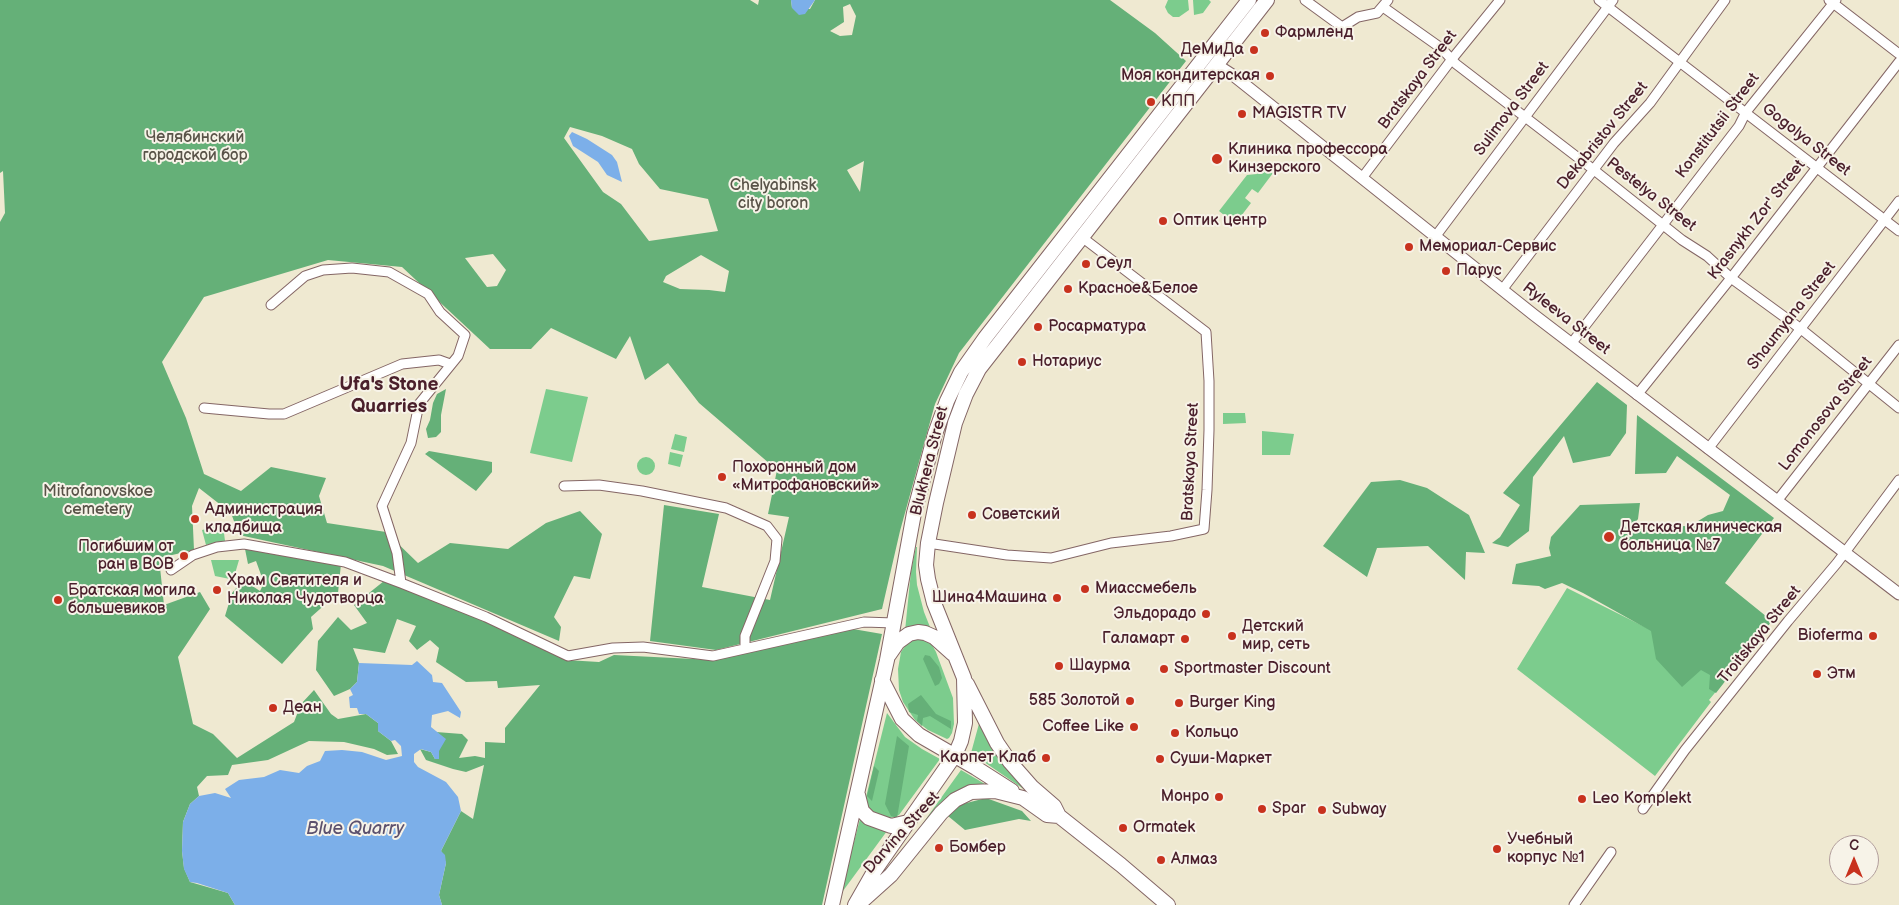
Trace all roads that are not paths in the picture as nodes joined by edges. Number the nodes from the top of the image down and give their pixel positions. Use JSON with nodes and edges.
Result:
{"nodes":[{"id":1,"x":1249,"y":0,"type":"edge"},
{"id":2,"x":1268,"y":0,"type":"edge"},
{"id":3,"x":1306,"y":0,"type":"edge"},
{"id":4,"x":1500,"y":0,"type":"edge"},
{"id":5,"x":1599,"y":0,"type":"edge"},
{"id":6,"x":1725,"y":0,"type":"edge"},
{"id":7,"x":1832,"y":1,"type":"edge"},
{"id":8,"x":1386,"y":4,"type":"edge"},
{"id":9,"x":1611,"y":4,"type":"edge"},
{"id":10,"x":1899,"y":54,"type":"edge"},
{"id":11,"x":1205,"y":55,"type":"junction"},
{"id":12,"x":1452,"y":59,"type":"junction"},
{"id":13,"x":1680,"y":61,"type":"junction"},
{"id":14,"x":1899,"y":62,"type":"edge"},
{"id":15,"x":1217,"y":65,"type":"junction"},
{"id":16,"x":1756,"y":100,"type":"junction"},
{"id":17,"x":1746,"y":112,"type":"junction"},
{"id":18,"x":1525,"y":118,"type":"junction"},
{"id":19,"x":1759,"y":123,"type":"junction"},
{"id":20,"x":1816,"y":169,"type":"junction"},
{"id":21,"x":1594,"y":170,"type":"junction"},
{"id":22,"x":1362,"y":178,"type":"junction"},
{"id":23,"x":1899,"y":201,"type":"edge"},
{"id":24,"x":1885,"y":220,"type":"junction"},
{"id":25,"x":1662,"y":224,"type":"junction"},
{"id":26,"x":1899,"y":231,"type":"edge"},
{"id":27,"x":1435,"y":237,"type":"junction"},
{"id":28,"x":1083,"y":238,"type":"junction"},
{"id":29,"x":1731,"y":278,"type":"junction"},
{"id":30,"x":1502,"y":290,"type":"junction"},
{"id":31,"x":271,"y":305,"type":"dead end"},
{"id":32,"x":1801,"y":329,"type":"junction"},
{"id":33,"x":1571,"y":344,"type":"junction"},
{"id":34,"x":1899,"y":345,"type":"edge"},
{"id":35,"x":450,"y":364,"type":"junction"},
{"id":36,"x":1868,"y":384,"type":"junction"},
{"id":37,"x":1637,"y":394,"type":"junction"},
{"id":38,"x":204,"y":408,"type":"dead end"},
{"id":39,"x":1899,"y":408,"type":"edge"},
{"id":40,"x":1708,"y":449,"type":"junction"},
{"id":41,"x":1899,"y":480,"type":"edge"},
{"id":42,"x":564,"y":486,"type":"dead end"},
{"id":43,"x":1777,"y":501,"type":"junction"},
{"id":44,"x":928,"y":543,"type":"junction"},
{"id":45,"x":1845,"y":553,"type":"junction"},
{"id":46,"x":172,"y":570,"type":"dead end"},
{"id":47,"x":401,"y":582,"type":"junction"},
{"id":48,"x":1899,"y":594,"type":"edge"},
{"id":49,"x":894,"y":623,"type":"junction"},
{"id":50,"x":745,"y":648,"type":"junction"},
{"id":51,"x":955,"y":656,"type":"junction"},
{"id":52,"x":886,"y":660,"type":"junction"},
{"id":53,"x":964,"y":678,"type":"junction"},
{"id":54,"x":882,"y":680,"type":"junction"},
{"id":55,"x":955,"y":755,"type":"junction"},
{"id":56,"x":858,"y":794,"type":"junction"},
{"id":57,"x":1023,"y":798,"type":"junction"},
{"id":58,"x":1643,"y":809,"type":"dead end"},
{"id":59,"x":1059,"y":816,"type":"junction"},
{"id":60,"x":908,"y":822,"type":"junction"},
{"id":61,"x":1611,"y":852,"type":"dead end"},
{"id":62,"x":832,"y":905,"type":"edge"},
{"id":63,"x":857,"y":905,"type":"edge"},
{"id":64,"x":1168,"y":905,"type":"edge"},
{"id":65,"x":1574,"y":905,"type":"edge"}],
"edges":[{"from":1,"to":11,"type":"main road","name":"Blukhera Street"},
{"from":2,"to":15,"type":"main road","name":"Blukhera Street"},
{"from":3,"to":8,"type":"street"},
{"from":4,"to":12,"type":"street","name":"Bratskaya Street"},
{"from":5,"to":9,"type":"street","name":"Gogolya Street"},
{"from":6,"to":13,"type":"street","name":"Dekabristov Street"},
{"from":7,"to":10,"type":"street"},
{"from":7,"to":16,"type":"street","name":"Konstitutsii Street"},
{"from":8,"to":12,"type":"street","name":"Pestelya Street"},
{"from":9,"to":13,"type":"street","name":"Gogolya Street"},
{"from":9,"to":18,"type":"street","name":"Sulimova Street"},
{"from":11,"to":15,"type":"main road"},
{"from":11,"to":49,"type":"main road","name":"Blukhera Street"},
{"from":12,"to":18,"type":"street","name":"Pestelya Street"},
{"from":12,"to":22,"type":"street","name":"Bratskaya Street"},
{"from":13,"to":17,"type":"street","name":"Gogolya Street"},
{"from":13,"to":21,"type":"street","name":"Dekabristov Street"},
{"from":14,"to":20,"type":"street","name":"Krasnykh Zor' Street"},
{"from":15,"to":22,"type":"street","name":"Ryleeva Street"},
{"from":15,"to":28,"type":"main road","name":"Blukhera Street"},
{"from":16,"to":17,"type":"street","name":"Konstitutsii Street"},
{"from":16,"to":19,"type":"street"},
{"from":17,"to":19,"type":"street","name":"Gogolya Street"},
{"from":17,"to":25,"type":"street","name":"Konstitutsii Street"},
{"from":18,"to":21,"type":"street","name":"Pestelya Street"},
{"from":18,"to":27,"type":"street","name":"Sulimova Street"},
{"from":19,"to":20,"type":"street","name":"Gogolya Street"},
{"from":20,"to":24,"type":"street","name":"Gogolya Street"},
{"from":20,"to":29,"type":"street","name":"Krasnykh Zor' Street"},
{"from":21,"to":25,"type":"street","name":"Pestelya Street"},
{"from":21,"to":30,"type":"street","name":"Dekabristov Street"},
{"from":22,"to":27,"type":"street","name":"Ryleeva Street"},
{"from":23,"to":24,"type":"street","name":"Shaumyana Street"},
{"from":24,"to":26,"type":"street","name":"Gogolya Street"},
{"from":24,"to":32,"type":"street","name":"Shaumyana Street"},
{"from":25,"to":29,"type":"street","name":"Pestelya Street"},
{"from":25,"to":33,"type":"street","name":"Konstitutsii Street"},
{"from":27,"to":30,"type":"street","name":"Ryleeva Street"},
{"from":28,"to":44,"type":"main road","name":"Blukhera Street"},
{"from":28,"to":44,"type":"street","name":"Bratskaya Street"},
{"from":29,"to":32,"type":"street","name":"Pestelya Street"},
{"from":29,"to":37,"type":"street","name":"Krasnykh Zor' Street"},
{"from":30,"to":33,"type":"street","name":"Ryleeva Street"},
{"from":31,"to":35,"type":"street"},
{"from":32,"to":36,"type":"street","name":"Pestelya Street"},
{"from":32,"to":40,"type":"street","name":"Shaumyana Street"},
{"from":33,"to":37,"type":"street","name":"Ryleeva Street"},
{"from":34,"to":36,"type":"street","name":"Lomonosova Street"},
{"from":35,"to":38,"type":"street"},
{"from":35,"to":47,"type":"street"},
{"from":36,"to":39,"type":"street","name":"Pestelya Street"},
{"from":36,"to":43,"type":"street","name":"Lomonosova Street"},
{"from":37,"to":40,"type":"street","name":"Ryleeva Street"},
{"from":40,"to":43,"type":"street","name":"Ryleeva Street"},
{"from":41,"to":45,"type":"street","name":"Troitskaya Street"},
{"from":42,"to":50,"type":"street"},
{"from":43,"to":45,"type":"street","name":"Ryleeva Street"},
{"from":44,"to":51,"type":"main road","name":"Blukhera Street"},
{"from":45,"to":48,"type":"street","name":"Ryleeva Street"},
{"from":45,"to":58,"type":"street","name":"Troitskaya Street"},
{"from":46,"to":47,"type":"street"},
{"from":47,"to":50,"type":"street"},
{"from":49,"to":50,"type":"street"},
{"from":49,"to":52,"type":"main road","name":"Blukhera Street"},
{"from":51,"to":52,"type":"main road"},
{"from":51,"to":53,"type":"main road","name":"Blukhera Street"},
{"from":52,"to":54,"type":"main road","name":"Blukhera Street"},
{"from":53,"to":55,"type":"main road","name":"Blukhera Street"},
{"from":53,"to":59,"type":"main road","name":"Darvina Street"},
{"from":54,"to":55,"type":"main road"},
{"from":54,"to":56,"type":"main road","name":"Blukhera Street"},
{"from":55,"to":57,"type":"main road"},
{"from":55,"to":60,"type":"main road","name":"Blukhera Street"},
{"from":56,"to":60,"type":"main road"},
{"from":56,"to":62,"type":"main road","name":"Blukhera Street"},
{"from":57,"to":59,"type":"main road","name":"Darvina Street"},
{"from":57,"to":63,"type":"main road","name":"Darvina Street"},
{"from":59,"to":64,"type":"main road","name":"Darvina Street"},
{"from":60,"to":63,"type":"main road","name":"Blukhera Street"},
{"from":61,"to":65,"type":"street"}]}
